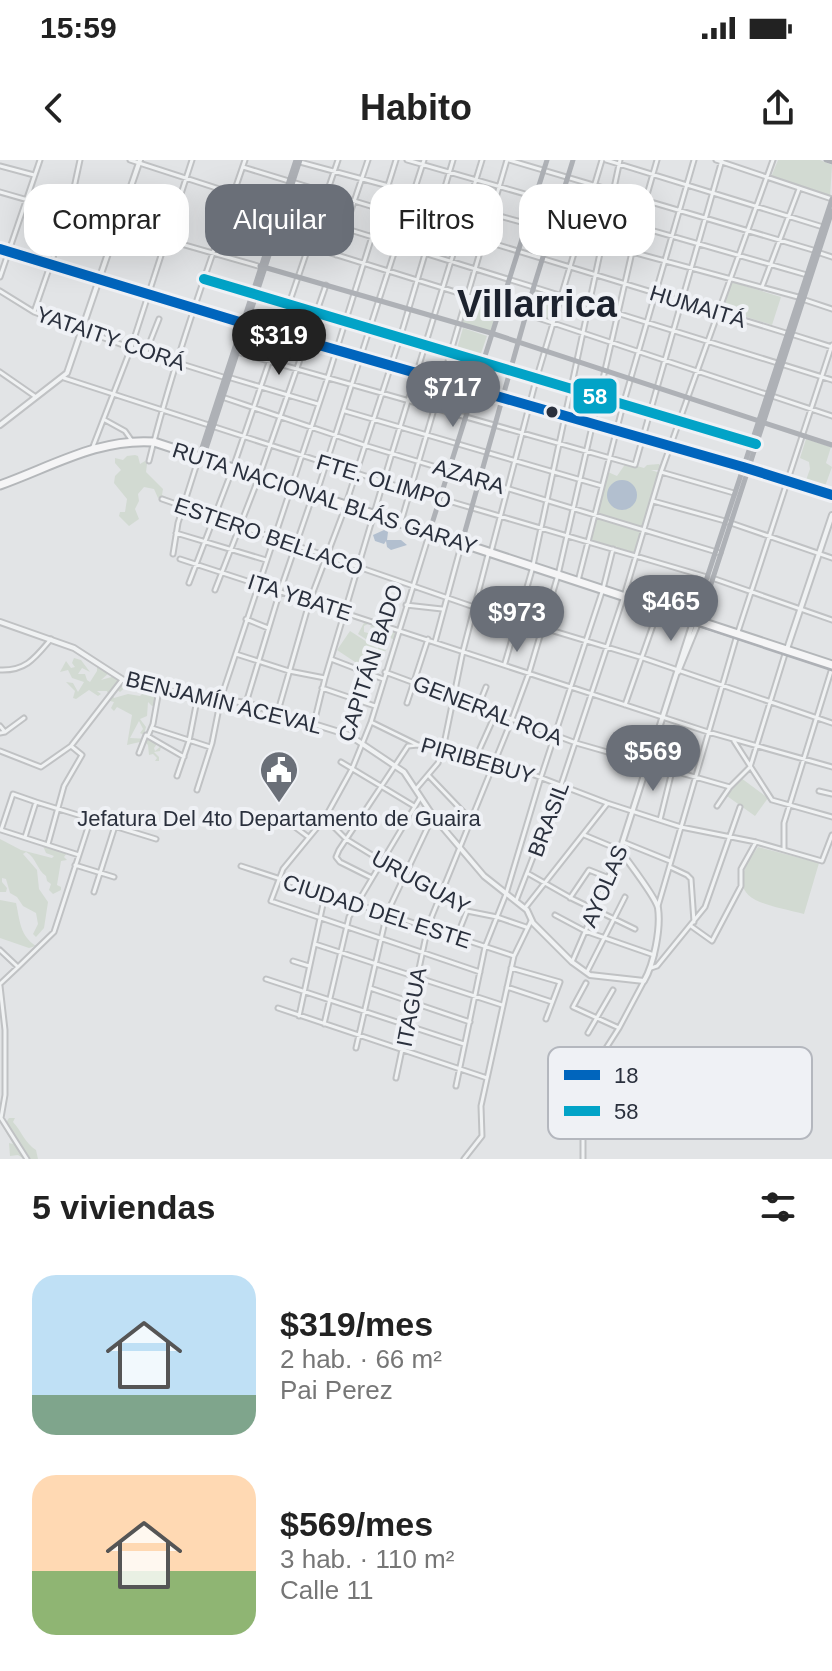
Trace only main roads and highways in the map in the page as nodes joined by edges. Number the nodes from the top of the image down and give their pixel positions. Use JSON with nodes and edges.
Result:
{"nodes":[{"id":1,"x":297,"y":160,"type":"edge"},
{"id":2,"x":547,"y":160,"type":"edge"},
{"id":3,"x":573,"y":160,"type":"edge"},
{"id":4,"x":826,"y":160,"type":"edge"},
{"id":5,"x":832,"y":162,"type":"edge"},
{"id":6,"x":832,"y":199,"type":"edge"},
{"id":7,"x":832,"y":211,"type":"edge"},
{"id":8,"x":825,"y":227,"type":"junction"},
{"id":9,"x":262,"y":267,"type":"junction"},
{"id":10,"x":244,"y":324,"type":"junction"},
{"id":11,"x":491,"y":333,"type":"junction"},
{"id":12,"x":518,"y":342,"type":"junction"},
{"id":13,"x":227,"y":378,"type":"junction"},
{"id":14,"x":761,"y":420,"type":"junction"},
{"id":15,"x":832,"y":445,"type":"edge"},
{"id":16,"x":200,"y":459,"type":"junction"},
{"id":17,"x":0,"y":485,"type":"edge"},
{"id":18,"x":374,"y":515,"type":"junction"},
{"id":19,"x":429,"y":533,"type":"junction"},
{"id":20,"x":462,"y":544,"type":"junction"},
{"id":21,"x":558,"y":576,"type":"junction"},
{"id":22,"x":603,"y":591,"type":"junction"},
{"id":23,"x":623,"y":598,"type":"junction"},
{"id":24,"x":695,"y":622,"type":"junction"},
{"id":25,"x":832,"y":668,"type":"edge"}],
"edges":[{"from":1,"to":9,"type":"main road"},
{"from":2,"to":11,"type":"main road"},
{"from":3,"to":12,"type":"main road"},
{"from":4,"to":5,"type":"main road"},
{"from":6,"to":8,"type":"main road"},
{"from":7,"to":8,"type":"main road"},
{"from":8,"to":14,"type":"main road"},
{"from":9,"to":10,"type":"main road"},
{"from":9,"to":11,"type":"main road"},
{"from":10,"to":13,"type":"main road"},
{"from":10,"to":13,"type":"main road"},
{"from":11,"to":12,"type":"main road"},
{"from":11,"to":19,"type":"main road"},
{"from":12,"to":14,"type":"main road"},
{"from":12,"to":20,"type":"main road"},
{"from":13,"to":16,"type":"main road"},
{"from":14,"to":15,"type":"main road"},
{"from":14,"to":24,"type":"main road"},
{"from":16,"to":17,"type":"highway","name":"RUTA NACIONAL BLÁS GARAY"},
{"from":16,"to":18,"type":"highway","name":"RUTA NACIONAL BLÁS GARAY"},
{"from":18,"to":19,"type":"main road"},
{"from":18,"to":19,"type":"highway","name":"RUTA NACIONAL BLÁS GARAY"},
{"from":19,"to":20,"type":"highway","name":"RUTA NACIONAL BLÁS GARAY"},
{"from":20,"to":21,"type":"highway","name":"RUTA NACIONAL BLÁS GARAY"},
{"from":21,"to":22,"type":"main road"},
{"from":21,"to":22,"type":"highway","name":"RUTA NACIONAL BLÁS GARAY"},
{"from":22,"to":23,"type":"highway","name":"RUTA NACIONAL BLÁS GARAY"},
{"from":23,"to":24,"type":"highway","name":"RUTA NACIONAL BLÁS GARAY"},
{"from":23,"to":24,"type":"main road"},
{"from":24,"to":25,"type":"highway","name":"RUTA NACIONAL BLÁS GARAY"}]}
